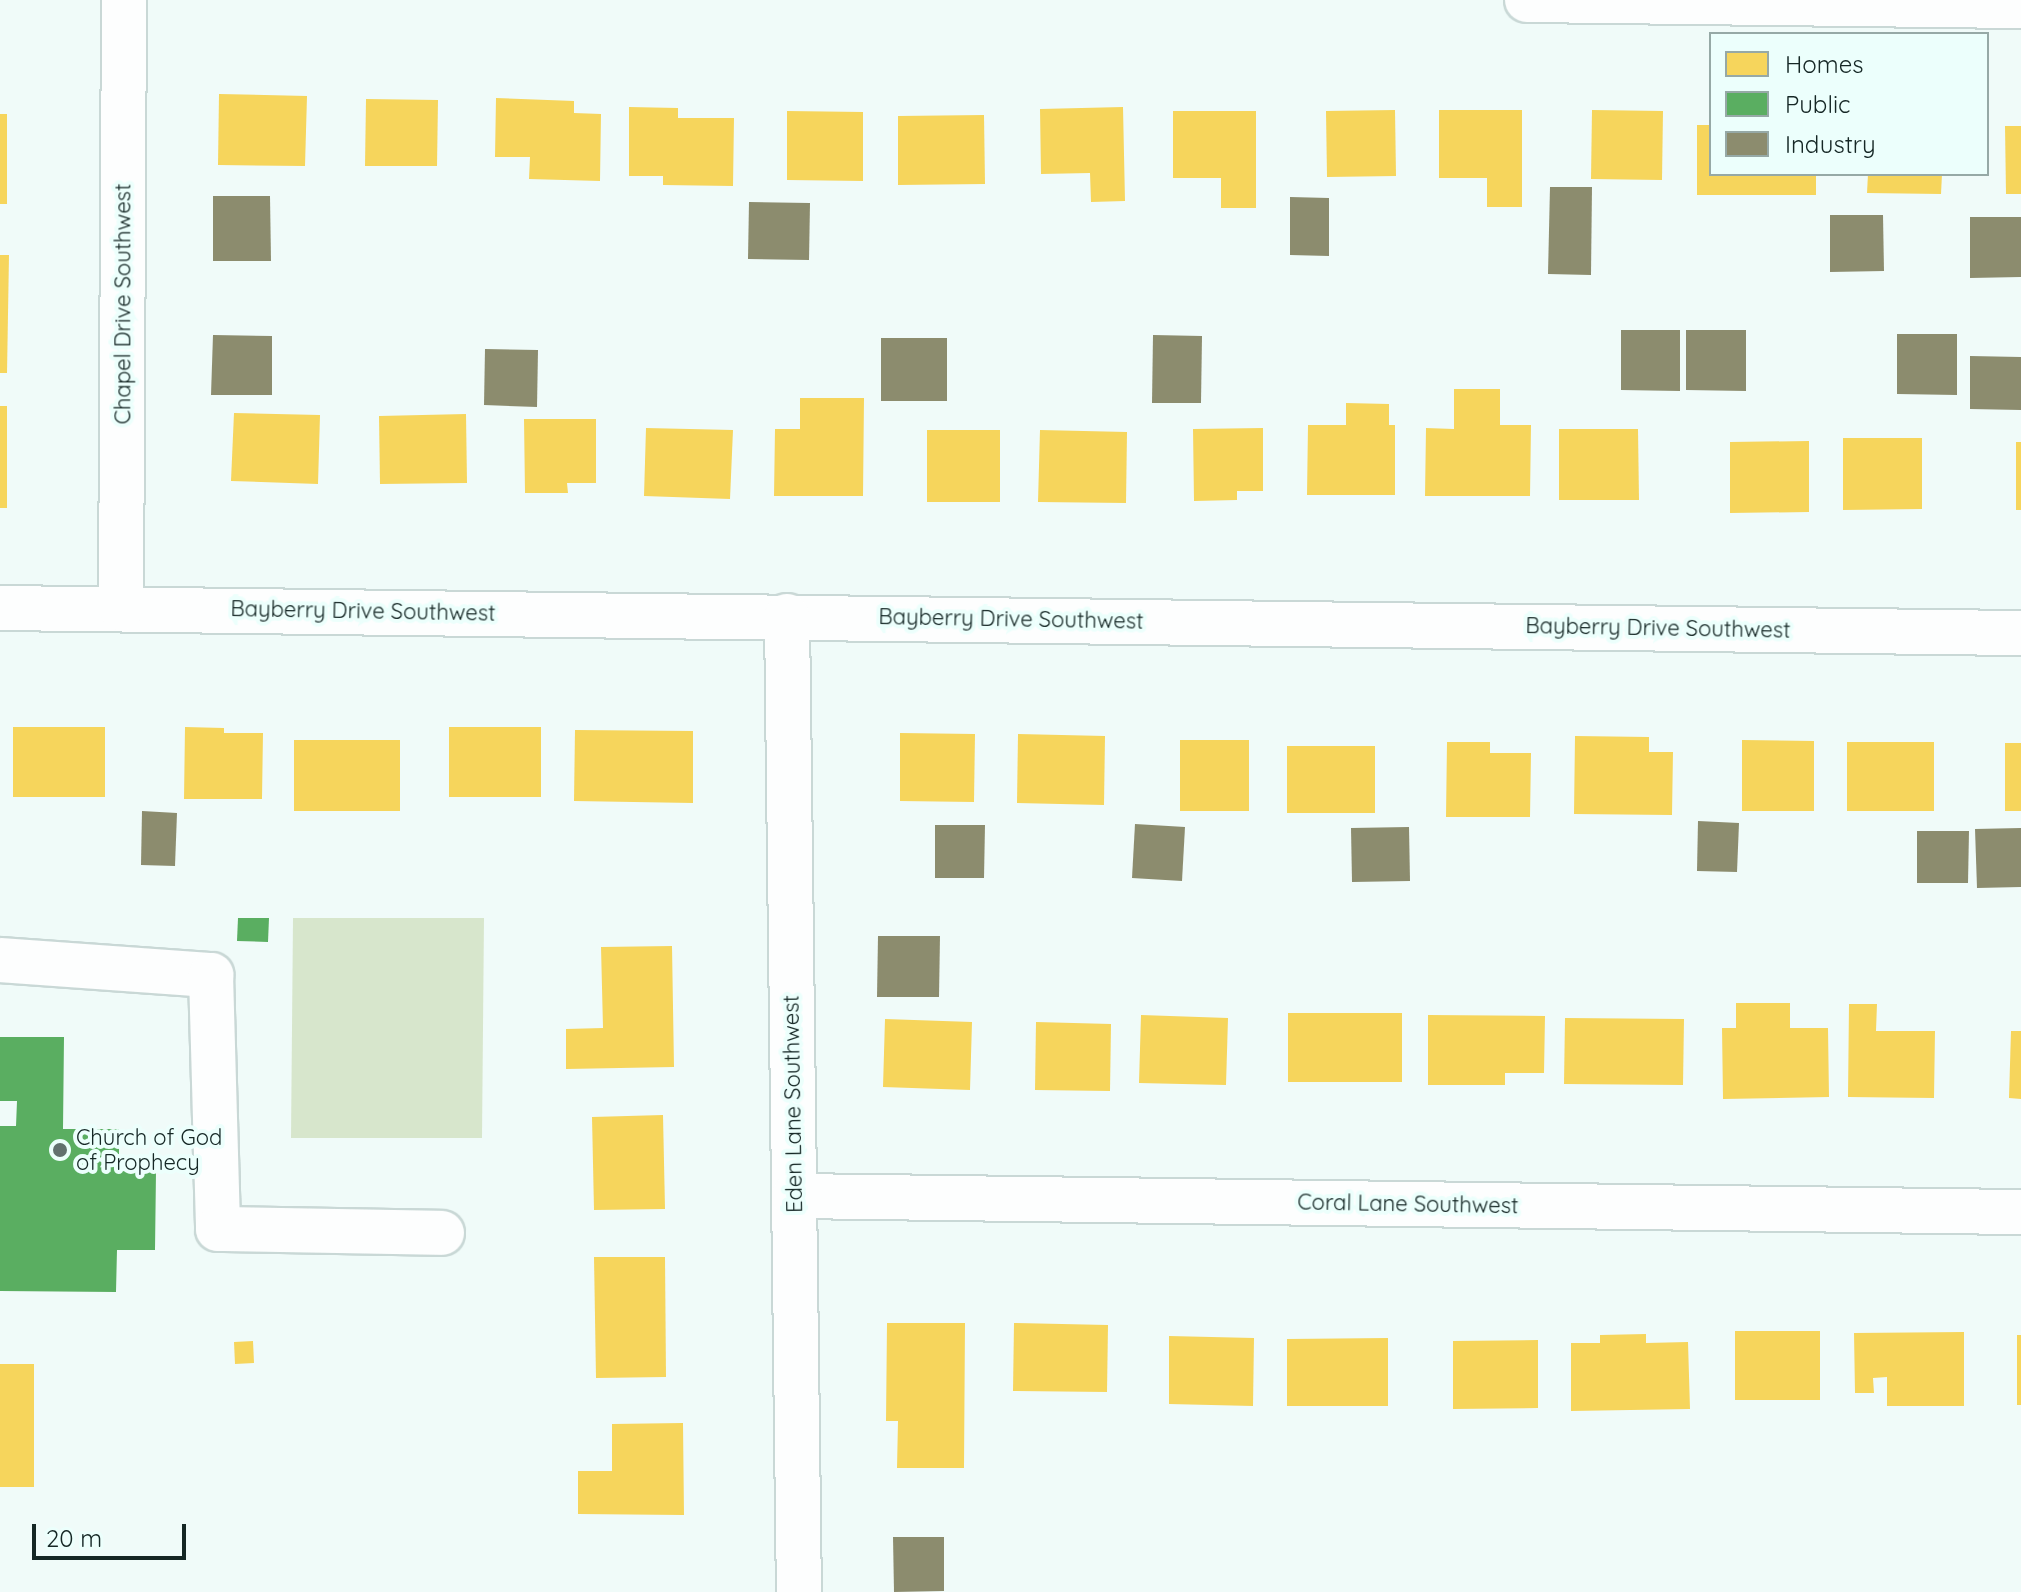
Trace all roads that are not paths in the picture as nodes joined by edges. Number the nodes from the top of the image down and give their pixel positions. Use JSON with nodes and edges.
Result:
{"nodes":[{"id":1,"x":124,"y":0,"type":"edge"},
{"id":2,"x":1527,"y":0,"type":"edge"},
{"id":3,"x":2021,"y":6,"type":"edge"},
{"id":4,"x":0,"y":608,"type":"edge"},
{"id":5,"x":121,"y":608,"type":"junction"},
{"id":6,"x":787,"y":616,"type":"junction"},
{"id":7,"x":2021,"y":633,"type":"edge"},
{"id":8,"x":0,"y":960,"type":"edge"},
{"id":9,"x":794,"y":1196,"type":"junction"},
{"id":10,"x":2021,"y":1212,"type":"edge"},
{"id":11,"x":442,"y":1233,"type":"dead end"},
{"id":12,"x":799,"y":1592,"type":"edge"}],
"edges":[{"from":1,"to":5,"type":"street","name":"Chapel Drive Southwest"},
{"from":2,"to":3,"type":"street"},
{"from":4,"to":5,"type":"street","name":"Bayberry Drive Southwest"},
{"from":5,"to":6,"type":"street","name":"Bayberry Drive Southwest"},
{"from":6,"to":7,"type":"street","name":"Bayberry Drive Southwest"},
{"from":6,"to":9,"type":"street","name":"Eden Lane Southwest"},
{"from":8,"to":11,"type":"street"},
{"from":9,"to":10,"type":"street","name":"Coral Lane Southwest"},
{"from":9,"to":12,"type":"street","name":"Eden Lane Southwest"}]}
